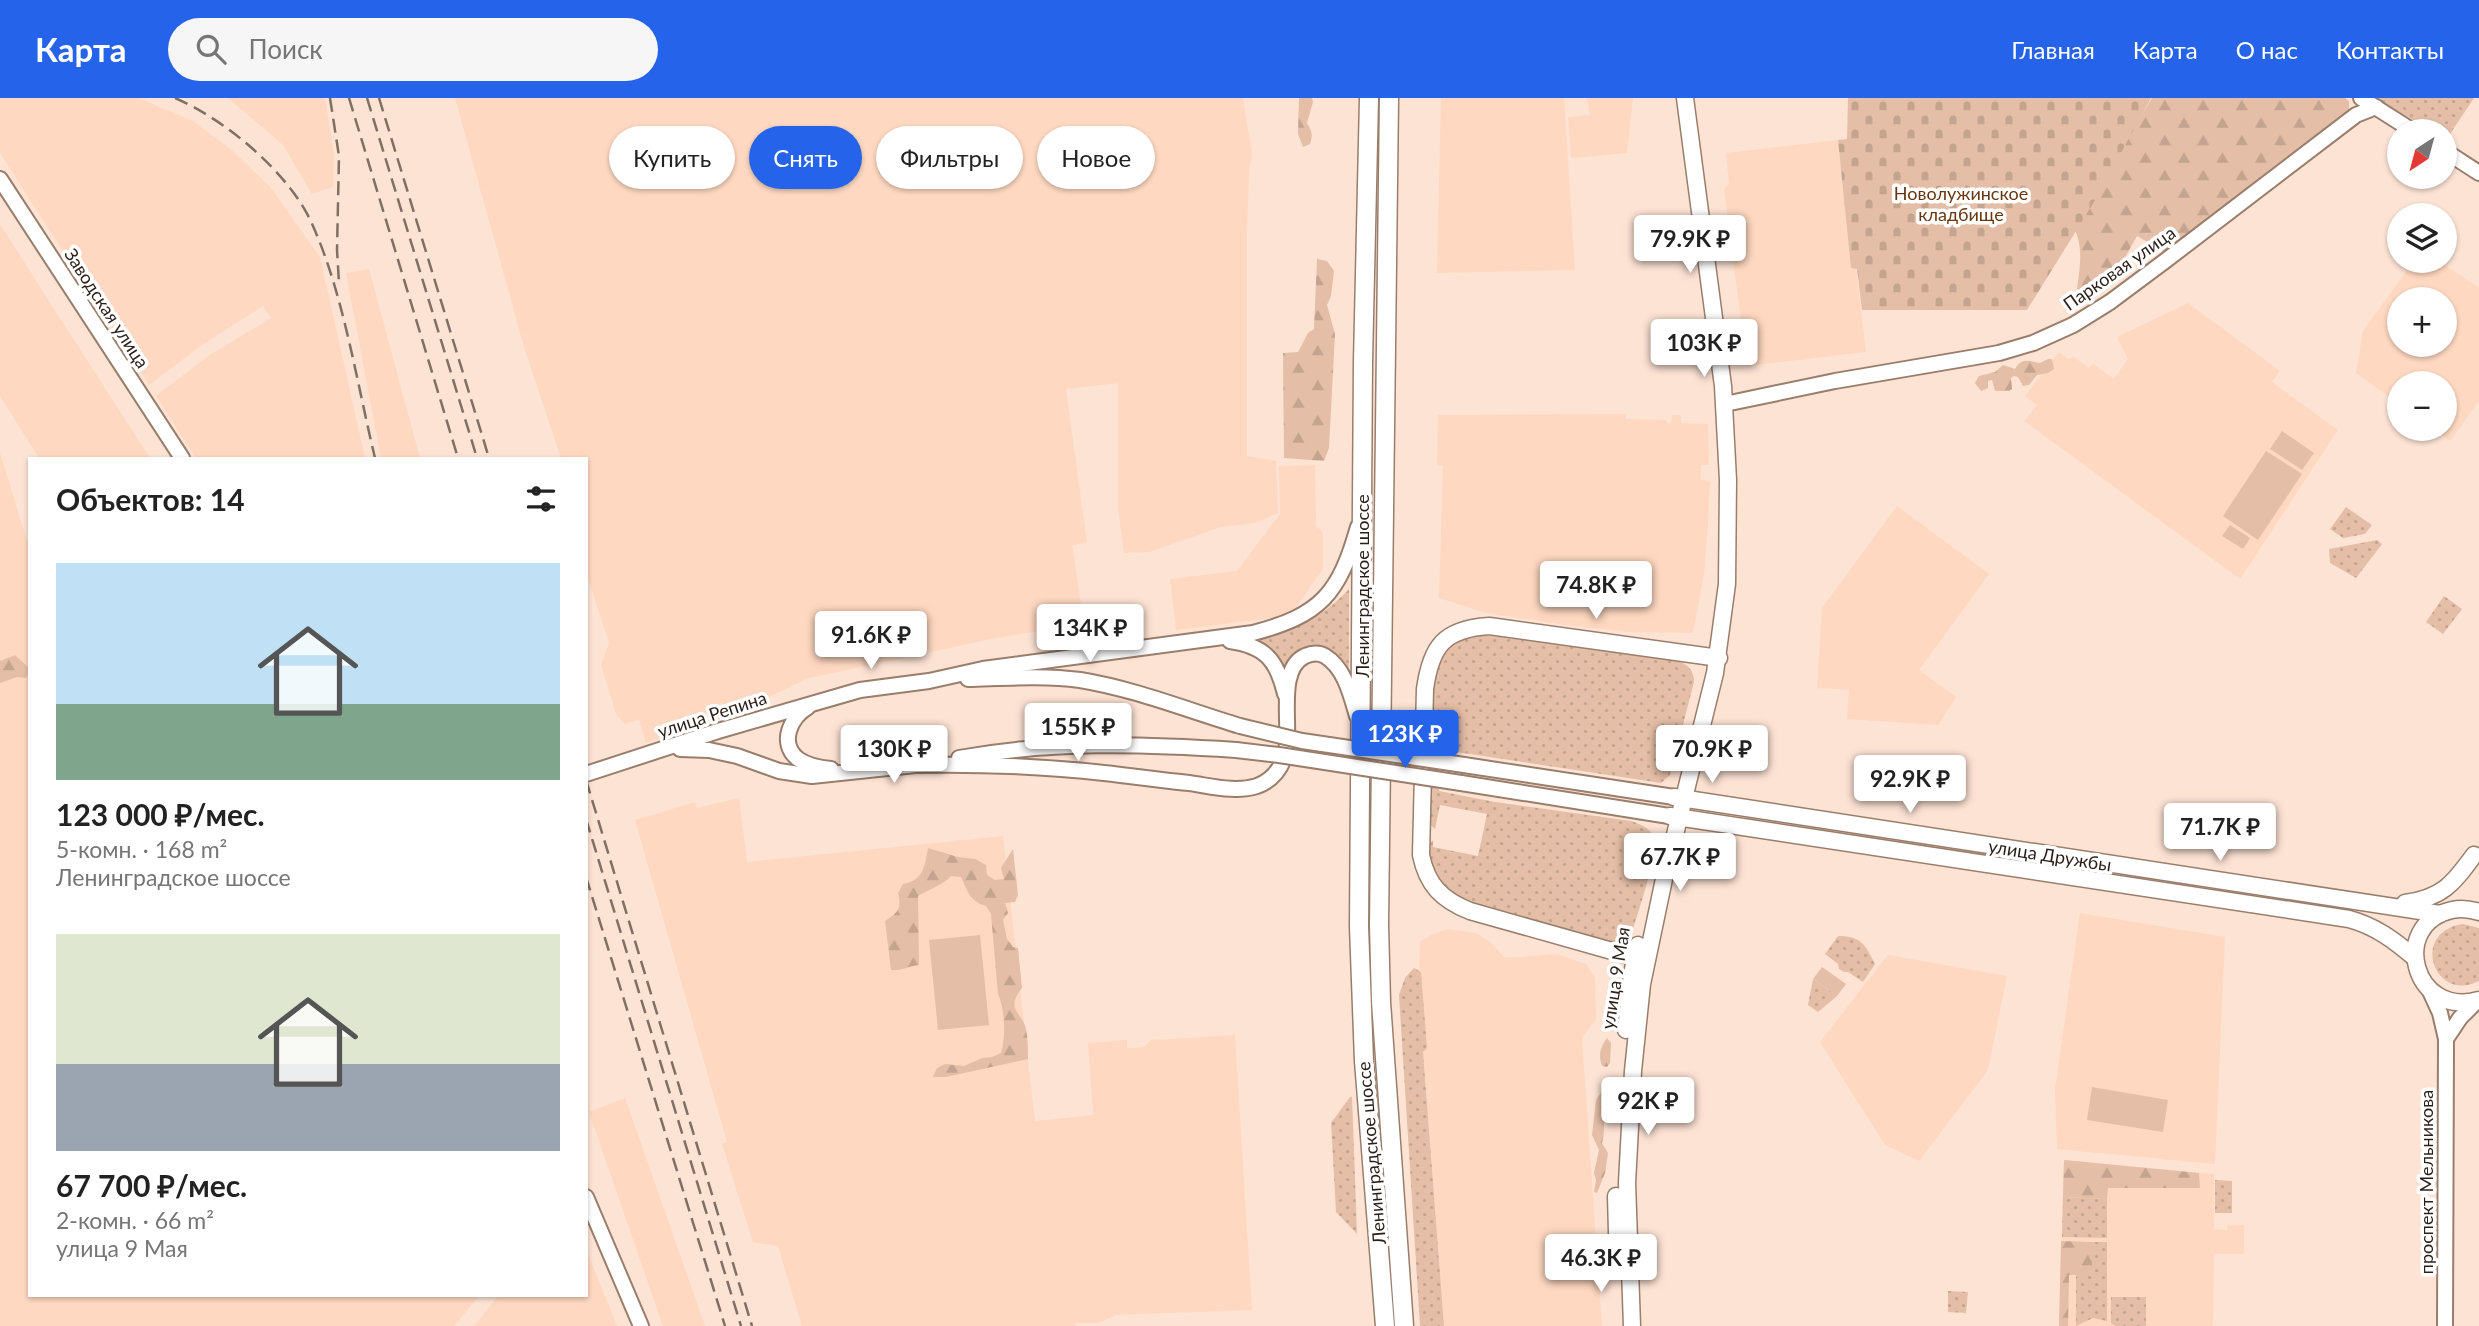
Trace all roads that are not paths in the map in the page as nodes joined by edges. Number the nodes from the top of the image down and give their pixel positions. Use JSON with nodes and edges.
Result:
{"nodes":[{"id":1,"x":1369,"y":98,"type":"edge"},
{"id":2,"x":1389,"y":98,"type":"edge"},
{"id":3,"x":1685,"y":98,"type":"edge"},
{"id":4,"x":2361,"y":98,"type":"edge"},
{"id":5,"x":2376,"y":107,"type":"junction"},
{"id":6,"x":2394,"y":119,"type":"edge"},
{"id":7,"x":2457,"y":159,"type":"edge"},
{"id":8,"x":2479,"y":173,"type":"edge"},
{"id":9,"x":0,"y":179,"type":"edge"},
{"id":10,"x":1725,"y":404,"type":"junction"},
{"id":11,"x":181,"y":457,"type":"edge"},
{"id":12,"x":1363,"y":508,"type":"junction"},
{"id":13,"x":1214,"y":638,"type":"junction"},
{"id":14,"x":1713,"y":657,"type":"junction"},
{"id":15,"x":929,"y":681,"type":"junction"},
{"id":16,"x":1286,"y":699,"type":"junction"},
{"id":17,"x":822,"y":700,"type":"junction"},
{"id":18,"x":1361,"y":730,"type":"junction"},
{"id":19,"x":661,"y":750,"type":"junction"},
{"id":20,"x":918,"y":765,"type":"junction"},
{"id":21,"x":865,"y":771,"type":"junction"},
{"id":22,"x":588,"y":773,"type":"edge"},
{"id":23,"x":1679,"y":798,"type":"junction"},
{"id":24,"x":1674,"y":817,"type":"junction"},
{"id":25,"x":2477,"y":850,"type":"edge"},
{"id":26,"x":2386,"y":905,"type":"junction"},
{"id":27,"x":2479,"y":912,"type":"edge"},
{"id":28,"x":2442,"y":913,"type":"junction"},
{"id":29,"x":2415,"y":958,"type":"junction"},
{"id":30,"x":1641,"y":959,"type":"junction"},
{"id":31,"x":2429,"y":989,"type":"junction"},
{"id":32,"x":2478,"y":1000,"type":"edge"},
{"id":33,"x":2446,"y":1039,"type":"junction"},
{"id":34,"x":588,"y":1202,"type":"edge"},
{"id":35,"x":641,"y":1326,"type":"edge"},
{"id":36,"x":1385,"y":1326,"type":"edge"},
{"id":37,"x":1404,"y":1326,"type":"edge"},
{"id":38,"x":1621,"y":1326,"type":"edge"},
{"id":39,"x":1632,"y":1326,"type":"edge"},
{"id":40,"x":2445,"y":1326,"type":"edge"}],
"edges":[{"from":1,"to":12,"type":"highway","name":"Ленинградское шоссе"},
{"from":2,"to":37,"type":"highway","name":"Ленинградское шоссе"},
{"from":3,"to":10,"type":"main road","name":"улица 9 Мая"},
{"from":4,"to":5,"type":"street"},
{"from":5,"to":6,"type":"street"},
{"from":5,"to":10,"type":"street","name":"Парковая улица"},
{"from":7,"to":8,"type":"street"},
{"from":9,"to":11,"type":"street","name":"Заводская улица"},
{"from":10,"to":14,"type":"main road","name":"улица 9 Мая"},
{"from":12,"to":13,"type":"street","name":"улица Репина"},
{"from":12,"to":18,"type":"highway","name":"Ленинградское шоссе"},
{"from":13,"to":15,"type":"street","name":"улица Репина"},
{"from":13,"to":16,"type":"street"},
{"from":14,"to":23,"type":"main road","name":"улица 9 Мая"},
{"from":14,"to":30,"type":"main road"},
{"from":15,"to":17,"type":"street","name":"улица Репина"},
{"from":15,"to":23,"type":"street","bridge":true},
{"from":16,"to":18,"type":"street"},
{"from":16,"to":20,"type":"street"},
{"from":17,"to":19,"type":"street","name":"улица Репина"},
{"from":17,"to":21,"type":"street"},
{"from":18,"to":36,"type":"highway","name":"Ленинградское шоссе"},
{"from":19,"to":21,"type":"street"},
{"from":19,"to":22,"type":"street","name":"улица Репина"},
{"from":20,"to":21,"type":"street"},
{"from":20,"to":24,"type":"street","bridge":true},
{"from":23,"to":24,"type":"main road","name":"улица 9 Мая"},
{"from":23,"to":26,"type":"main road","name":"улица Дружбы"},
{"from":24,"to":29,"type":"main road","name":"улица Дружбы"},
{"from":24,"to":30,"type":"main road","name":"улица 9 Мая"},
{"from":25,"to":26,"type":"main road"},
{"from":25,"to":28,"type":"main road"},
{"from":26,"to":28,"type":"main road","name":"улица Дружбы"},
{"from":27,"to":28,"type":"main road","name":"улица Дружбы"},
{"from":28,"to":29,"type":"main road"},
{"from":29,"to":31,"type":"main road"},
{"from":30,"to":38,"type":"main road","name":"улица 9 Мая"},
{"from":30,"to":39,"type":"main road","name":"улица 9 Мая"},
{"from":31,"to":32,"type":"main road"},
{"from":31,"to":33,"type":"street","name":"проспект Мельникова"},
{"from":32,"to":33,"type":"street"},
{"from":33,"to":40,"type":"street","name":"проспект Мельникова"},
{"from":34,"to":35,"type":"street"}]}
